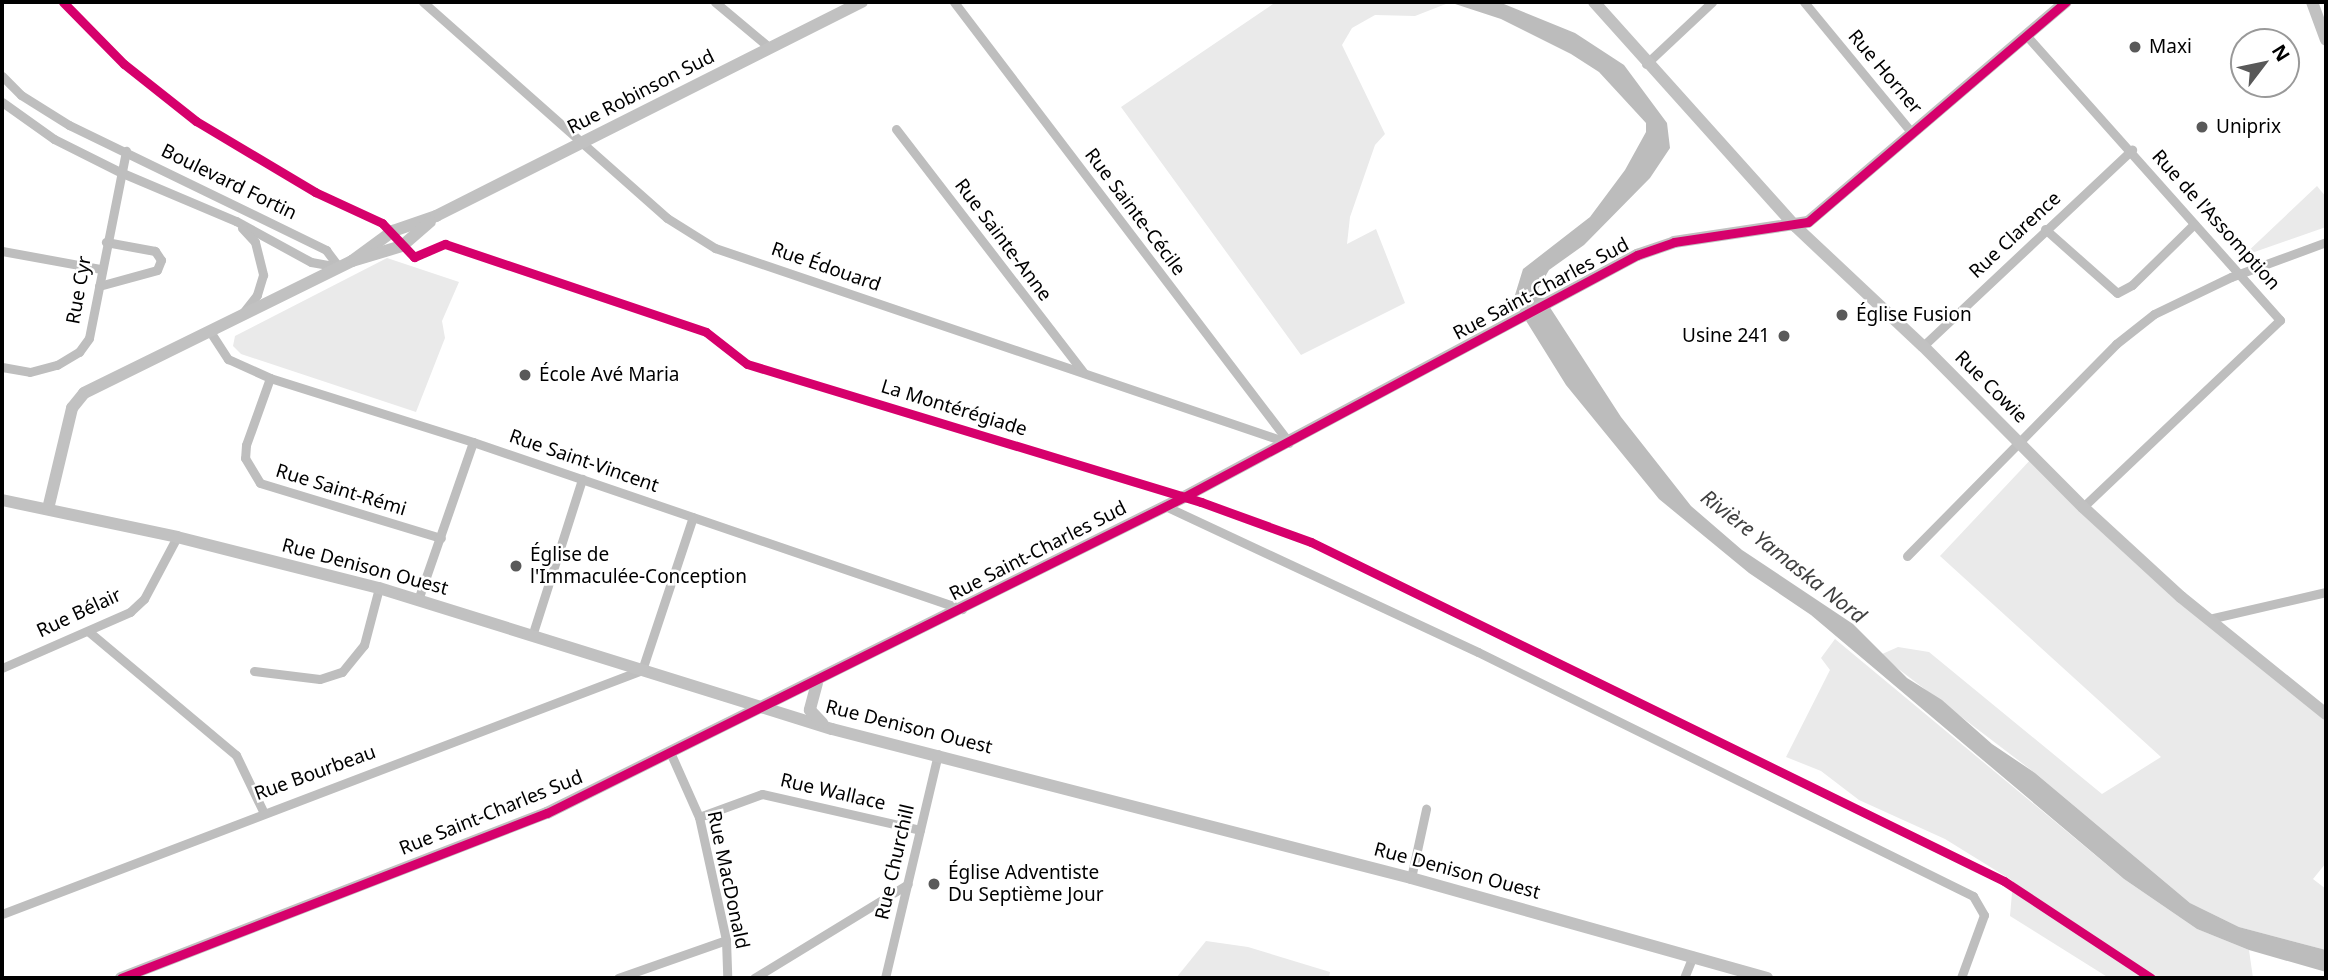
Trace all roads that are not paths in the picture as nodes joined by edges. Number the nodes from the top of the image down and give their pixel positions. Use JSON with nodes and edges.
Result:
{"nodes":[{"id":1,"x":423,"y":2,"type":"edge"},
{"id":2,"x":715,"y":2,"type":"edge"},
{"id":3,"x":862,"y":2,"type":"edge"},
{"id":4,"x":954,"y":2,"type":"edge"},
{"id":5,"x":1594,"y":2,"type":"edge"},
{"id":6,"x":1712,"y":2,"type":"edge"},
{"id":7,"x":1804,"y":2,"type":"edge"},
{"id":8,"x":2066,"y":2,"type":"edge"},
{"id":9,"x":2312,"y":2,"type":"edge"},
{"id":10,"x":2026,"y":36,"type":"junction"},
{"id":11,"x":2326,"y":40,"type":"edge"},
{"id":12,"x":770,"y":48,"type":"junction"},
{"id":13,"x":1646,"y":64,"type":"junction"},
{"id":14,"x":2,"y":75,"type":"edge"},
{"id":15,"x":21,"y":95,"type":"junction"},
{"id":16,"x":3,"y":107,"type":"edge"},
{"id":17,"x":896,"y":129,"type":"dead end"},
{"id":18,"x":1912,"y":133,"type":"junction"},
{"id":19,"x":584,"y":142,"type":"junction"},
{"id":20,"x":2132,"y":150,"type":"junction"},
{"id":21,"x":126,"y":151,"type":"junction"},
{"id":22,"x":120,"y":172,"type":"junction"},
{"id":23,"x":236,"y":222,"type":"junction"},
{"id":24,"x":2194,"y":224,"type":"junction"},
{"id":25,"x":1795,"y":226,"type":"junction"},
{"id":26,"x":2045,"y":229,"type":"junction"},
{"id":27,"x":106,"y":242,"type":"junction"},
{"id":28,"x":2326,"y":242,"type":"edge"},
{"id":29,"x":2,"y":251,"type":"edge"},
{"id":30,"x":346,"y":264,"type":"junction"},
{"id":31,"x":101,"y":269,"type":"junction"},
{"id":32,"x":2242,"y":273,"type":"junction"},
{"id":33,"x":99,"y":286,"type":"junction"},
{"id":34,"x":243,"y":313,"type":"junction"},
{"id":35,"x":209,"y":330,"type":"junction"},
{"id":36,"x":1923,"y":346,"type":"junction"},
{"id":37,"x":2,"y":367,"type":"edge"},
{"id":38,"x":1083,"y":372,"type":"junction"},
{"id":39,"x":270,"y":378,"type":"junction"},
{"id":40,"x":473,"y":442,"type":"junction"},
{"id":41,"x":2018,"y":442,"type":"junction"},
{"id":42,"x":1289,"y":443,"type":"junction"},
{"id":43,"x":582,"y":479,"type":"junction"},
{"id":44,"x":2,"y":500,"type":"edge"},
{"id":45,"x":1165,"y":506,"type":"junction"},
{"id":46,"x":2083,"y":507,"type":"junction"},
{"id":47,"x":48,"y":509,"type":"junction"},
{"id":48,"x":693,"y":517,"type":"junction"},
{"id":49,"x":177,"y":537,"type":"junction"},
{"id":50,"x":441,"y":538,"type":"junction"},
{"id":51,"x":1907,"y":556,"type":"dead end"},
{"id":52,"x":379,"y":588,"type":"junction"},
{"id":53,"x":2326,"y":592,"type":"edge"},
{"id":54,"x":418,"y":600,"type":"junction"},
{"id":55,"x":962,"y":609,"type":"junction"},
{"id":56,"x":2209,"y":620,"type":"junction"},
{"id":57,"x":88,"y":631,"type":"junction"},
{"id":58,"x":532,"y":636,"type":"junction"},
{"id":59,"x":2,"y":668,"type":"edge"},
{"id":60,"x":642,"y":670,"type":"junction"},
{"id":61,"x":254,"y":671,"type":"dead end"},
{"id":62,"x":817,"y":683,"type":"junction"},
{"id":63,"x":763,"y":707,"type":"junction"},
{"id":64,"x":2326,"y":714,"type":"edge"},
{"id":65,"x":832,"y":729,"type":"junction"},
{"id":66,"x":670,"y":752,"type":"junction"},
{"id":67,"x":938,"y":754,"type":"junction"},
{"id":68,"x":1426,"y":809,"type":"dead end"},
{"id":69,"x":263,"y":811,"type":"junction"},
{"id":70,"x":699,"y":817,"type":"junction"},
{"id":71,"x":919,"y":830,"type":"junction"},
{"id":72,"x":1411,"y":878,"type":"junction"},
{"id":73,"x":908,"y":884,"type":"junction"},
{"id":74,"x":2,"y":914,"type":"edge"},
{"id":75,"x":726,"y":940,"type":"junction"},
{"id":76,"x":1693,"y":956,"type":"junction"},
{"id":77,"x":121,"y":978,"type":"edge"},
{"id":78,"x":618,"y":978,"type":"edge"},
{"id":79,"x":727,"y":978,"type":"edge"},
{"id":80,"x":754,"y":978,"type":"edge"},
{"id":81,"x":885,"y":978,"type":"edge"},
{"id":82,"x":1684,"y":978,"type":"edge"},
{"id":83,"x":1767,"y":978,"type":"edge"},
{"id":84,"x":1961,"y":978,"type":"edge"}],
"edges":[{"from":1,"to":19,"type":"street","name":"Rue Édouard"},
{"from":2,"to":12,"type":"street"},
{"from":3,"to":12,"type":"street","name":"Rue Robinson Sud"},
{"from":4,"to":42,"type":"street","name":"Rue Sainte-Cécile"},
{"from":5,"to":13,"type":"street","name":"Rue Cowie"},
{"from":6,"to":13,"type":"street"},
{"from":7,"to":18,"type":"street","name":"Rue Horner"},
{"from":8,"to":10,"type":"street","name":"Rue Saint-Charles Sud"},
{"from":9,"to":11,"type":"street"},
{"from":10,"to":18,"type":"street","name":"Rue Saint-Charles Sud"},
{"from":10,"to":20,"type":"street","name":"Rue de l'Assomption"},
{"from":12,"to":19,"type":"street","name":"Rue Robinson Sud"},
{"from":13,"to":25,"type":"street","name":"Rue Cowie"},
{"from":14,"to":15,"type":"street","name":"Boulevard Fortin"},
{"from":15,"to":16,"type":"street"},
{"from":15,"to":21,"type":"street","name":"Boulevard Fortin"},
{"from":16,"to":22,"type":"street","name":"Boulevard Fortin"},
{"from":17,"to":38,"type":"street","name":"Rue Sainte-Anne"},
{"from":18,"to":25,"type":"street","name":"Rue Saint-Charles Sud"},
{"from":19,"to":30,"type":"street","name":"Rue Robinson Sud"},
{"from":19,"to":38,"type":"street","name":"Rue Édouard"},
{"from":20,"to":24,"type":"street","name":"Rue de l'Assomption"},
{"from":20,"to":26,"type":"street","name":"Rue Clarence"},
{"from":21,"to":22,"type":"street","name":"Rue Cyr"},
{"from":21,"to":30,"type":"street","name":"Boulevard Fortin"},
{"from":22,"to":23,"type":"street","name":"Boulevard Fortin"},
{"from":22,"to":27,"type":"street","name":"Rue Cyr"},
{"from":23,"to":30,"type":"street","name":"Boulevard Fortin"},
{"from":23,"to":34,"type":"street","name":"Boulevard Fortin"},
{"from":24,"to":26,"type":"street"},
{"from":24,"to":32,"type":"street","name":"Rue de l'Assomption"},
{"from":25,"to":36,"type":"street","name":"Rue Cowie"},
{"from":25,"to":42,"type":"street","name":"Rue Saint-Charles Sud"},
{"from":26,"to":36,"type":"street","name":"Rue Clarence"},
{"from":27,"to":31,"type":"street","name":"Rue Cyr"},
{"from":27,"to":33,"type":"street"},
{"from":28,"to":32,"type":"street"},
{"from":29,"to":31,"type":"street"},
{"from":30,"to":34,"type":"street","name":"Rue Robinson Sud"},
{"from":31,"to":33,"type":"street","name":"Rue Cyr"},
{"from":32,"to":41,"type":"street"},
{"from":32,"to":46,"type":"street","name":"Rue de l'Assomption"},
{"from":33,"to":37,"type":"street","name":"Rue Cyr"},
{"from":34,"to":35,"type":"street","name":"Rue Robinson Sud"},
{"from":35,"to":39,"type":"street","name":"Rue Saint-Vincent"},
{"from":35,"to":47,"type":"street","name":"Rue Robinson Sud"},
{"from":36,"to":41,"type":"street","name":"Rue Cowie"},
{"from":38,"to":42,"type":"street","name":"Rue Édouard"},
{"from":39,"to":40,"type":"street","name":"Rue Saint-Vincent"},
{"from":39,"to":50,"type":"street","name":"Rue Saint-Rémi"},
{"from":40,"to":43,"type":"street","name":"Rue Saint-Vincent"},
{"from":40,"to":50,"type":"street"},
{"from":41,"to":46,"type":"street","name":"Rue Cowie"},
{"from":41,"to":51,"type":"street"},
{"from":42,"to":45,"type":"street","name":"Rue Saint-Charles Sud"},
{"from":43,"to":48,"type":"street","name":"Rue Saint-Vincent"},
{"from":43,"to":58,"type":"street"},
{"from":44,"to":47,"type":"street","name":"Rue Denison Ouest"},
{"from":45,"to":55,"type":"street","name":"Rue Saint-Charles Sud"},
{"from":45,"to":84,"type":"street"},
{"from":46,"to":56,"type":"street","name":"Rue Cowie"},
{"from":47,"to":49,"type":"street","name":"Rue Denison Ouest"},
{"from":48,"to":55,"type":"street","name":"Rue Saint-Vincent"},
{"from":48,"to":60,"type":"street"},
{"from":49,"to":52,"type":"street","name":"Rue Denison Ouest"},
{"from":49,"to":57,"type":"street","name":"Rue Bélair"},
{"from":50,"to":54,"type":"street"},
{"from":52,"to":54,"type":"street","name":"Rue Denison Ouest"},
{"from":52,"to":61,"type":"street"},
{"from":53,"to":56,"type":"street"},
{"from":54,"to":58,"type":"street","name":"Rue Denison Ouest"},
{"from":55,"to":62,"type":"street","name":"Rue Saint-Charles Sud"},
{"from":56,"to":64,"type":"street","name":"Rue Cowie"},
{"from":57,"to":59,"type":"street","name":"Rue Bélair"},
{"from":57,"to":69,"type":"street"},
{"from":58,"to":60,"type":"street","name":"Rue Denison Ouest"},
{"from":60,"to":63,"type":"street","name":"Rue Denison Ouest"},
{"from":60,"to":69,"type":"street","name":"Rue Bourbeau"},
{"from":62,"to":63,"type":"street","name":"Rue Saint-Charles Sud"},
{"from":62,"to":65,"type":"street"},
{"from":63,"to":65,"type":"street","name":"Rue Denison Ouest"},
{"from":63,"to":66,"type":"street","name":"Rue Saint-Charles Sud"},
{"from":65,"to":67,"type":"street","name":"Rue Denison Ouest"},
{"from":66,"to":70,"type":"street","name":"Rue MacDonald"},
{"from":66,"to":77,"type":"street","name":"Rue Saint-Charles Sud"},
{"from":67,"to":71,"type":"street","name":"Rue Churchill"},
{"from":67,"to":72,"type":"street","name":"Rue Denison Ouest"},
{"from":68,"to":72,"type":"street"},
{"from":69,"to":74,"type":"street","name":"Rue Bourbeau"},
{"from":70,"to":71,"type":"street","name":"Rue Wallace"},
{"from":70,"to":75,"type":"street","name":"Rue MacDonald"},
{"from":71,"to":73,"type":"street","name":"Rue Churchill"},
{"from":72,"to":76,"type":"street","name":"Rue Denison Ouest"},
{"from":73,"to":80,"type":"street"},
{"from":73,"to":81,"type":"street","name":"Rue Churchill"},
{"from":75,"to":78,"type":"street"},
{"from":75,"to":79,"type":"street","name":"Rue MacDonald"},
{"from":76,"to":82,"type":"street"},
{"from":76,"to":83,"type":"street","name":"Rue Denison Ouest"}]}
